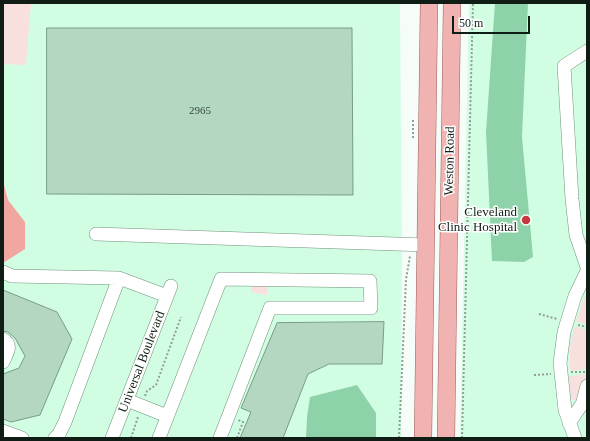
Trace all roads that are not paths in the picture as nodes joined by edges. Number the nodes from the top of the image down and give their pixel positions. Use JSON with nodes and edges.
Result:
{"nodes":[{"id":1,"x":430,"y":3,"type":"edge"},
{"id":2,"x":452,"y":3,"type":"edge"},
{"id":3,"x":587,"y":51,"type":"edge"},
{"id":4,"x":96,"y":234,"type":"dead end"},
{"id":5,"x":418,"y":245,"type":"junction"},
{"id":6,"x":587,"y":267,"type":"edge"},
{"id":7,"x":587,"y":271,"type":"edge"},
{"id":8,"x":3,"y":272,"type":"edge"},
{"id":9,"x":119,"y":278,"type":"junction"},
{"id":10,"x":3,"y":339,"type":"edge"},
{"id":11,"x":3,"y":362,"type":"edge"},
{"id":12,"x":587,"y":386,"type":"edge"},
{"id":13,"x":127,"y":400,"type":"junction"},
{"id":14,"x":584,"y":401,"type":"edge"},
{"id":15,"x":167,"y":416,"type":"junction"},
{"id":16,"x":569,"y":423,"type":"junction"},
{"id":17,"x":3,"y":431,"type":"edge"},
{"id":18,"x":22,"y":438,"type":"edge"},
{"id":19,"x":54,"y":438,"type":"edge"},
{"id":20,"x":112,"y":438,"type":"edge"},
{"id":21,"x":159,"y":438,"type":"edge"},
{"id":22,"x":220,"y":438,"type":"edge"},
{"id":23,"x":423,"y":438,"type":"edge"},
{"id":24,"x":446,"y":438,"type":"edge"},
{"id":25,"x":574,"y":438,"type":"edge"}],
"edges":[{"from":1,"to":5,"type":"main road","name":"Weston Road"},
{"from":2,"to":24,"type":"main road","name":"Weston Road"},
{"from":3,"to":6,"type":"street"},
{"from":4,"to":5,"type":"street"},
{"from":5,"to":23,"type":"main road","name":"Weston Road"},
{"from":7,"to":16,"type":"street"},
{"from":8,"to":9,"type":"street"},
{"from":9,"to":13,"type":"street","name":"Universal Boulevard"},
{"from":9,"to":19,"type":"street"},
{"from":10,"to":11,"type":"street"},
{"from":12,"to":14,"type":"street"},
{"from":13,"to":15,"type":"street"},
{"from":13,"to":20,"type":"street","name":"Universal Boulevard"},
{"from":14,"to":16,"type":"street"},
{"from":15,"to":21,"type":"street"},
{"from":15,"to":22,"type":"street"},
{"from":16,"to":25,"type":"street"},
{"from":17,"to":18,"type":"street"}]}
